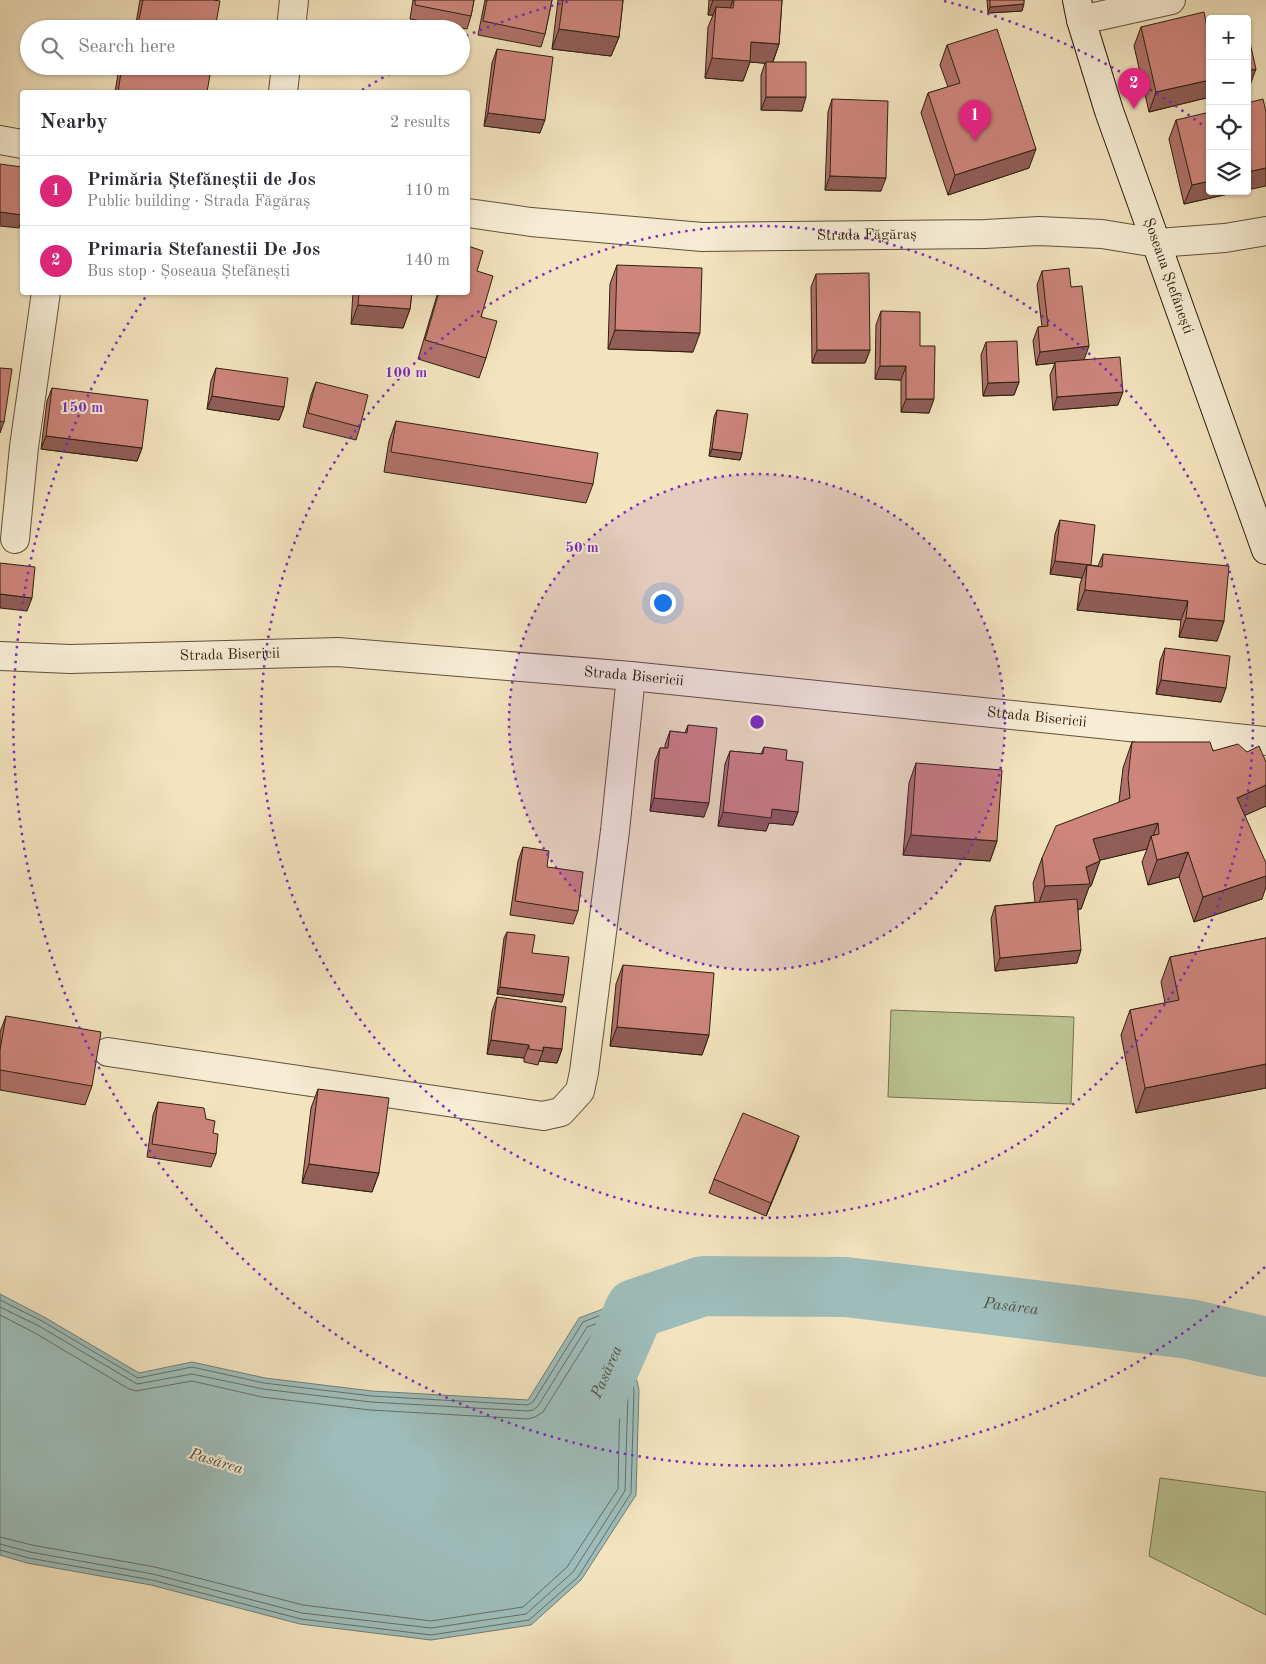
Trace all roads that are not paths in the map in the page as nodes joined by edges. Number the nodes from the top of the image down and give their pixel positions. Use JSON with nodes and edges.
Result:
{"nodes":[{"id":1,"x":294,"y":0,"type":"edge"},
{"id":2,"x":1171,"y":0,"type":"edge"},
{"id":3,"x":1079,"y":10,"type":"edge"},
{"id":4,"x":291,"y":20,"type":"edge"},
{"id":5,"x":285,"y":75,"type":"edge"},
{"id":6,"x":283,"y":90,"type":"edge"},
{"id":7,"x":0,"y":140,"type":"edge"},
{"id":8,"x":20,"y":144,"type":"edge"},
{"id":9,"x":470,"y":213,"type":"edge"},
{"id":10,"x":1266,"y":231,"type":"edge"},
{"id":11,"x":1157,"y":243,"type":"junction"},
{"id":12,"x":46,"y":295,"type":"edge"},
{"id":13,"x":16,"y":539,"type":"dead end"},
{"id":14,"x":1266,"y":550,"type":"edge"},
{"id":15,"x":0,"y":656,"type":"edge"},
{"id":16,"x":631,"y":676,"type":"junction"},
{"id":17,"x":1266,"y":741,"type":"edge"},
{"id":18,"x":108,"y":1052,"type":"dead end"}],
"edges":[{"from":1,"to":4,"type":"street"},
{"from":2,"to":3,"type":"street"},
{"from":3,"to":11,"type":"street","name":"Șoseaua Ștefănești"},
{"from":5,"to":6,"type":"street"},
{"from":7,"to":8,"type":"street"},
{"from":9,"to":11,"type":"street","name":"Strada Făgăraș"},
{"from":10,"to":11,"type":"street","name":"Strada Făgăraș"},
{"from":11,"to":14,"type":"street","name":"Șoseaua Ștefănești"},
{"from":12,"to":13,"type":"street"},
{"from":15,"to":16,"type":"street","name":"Strada Bisericii"},
{"from":16,"to":17,"type":"street","name":"Strada Bisericii"},
{"from":16,"to":18,"type":"street"}]}
